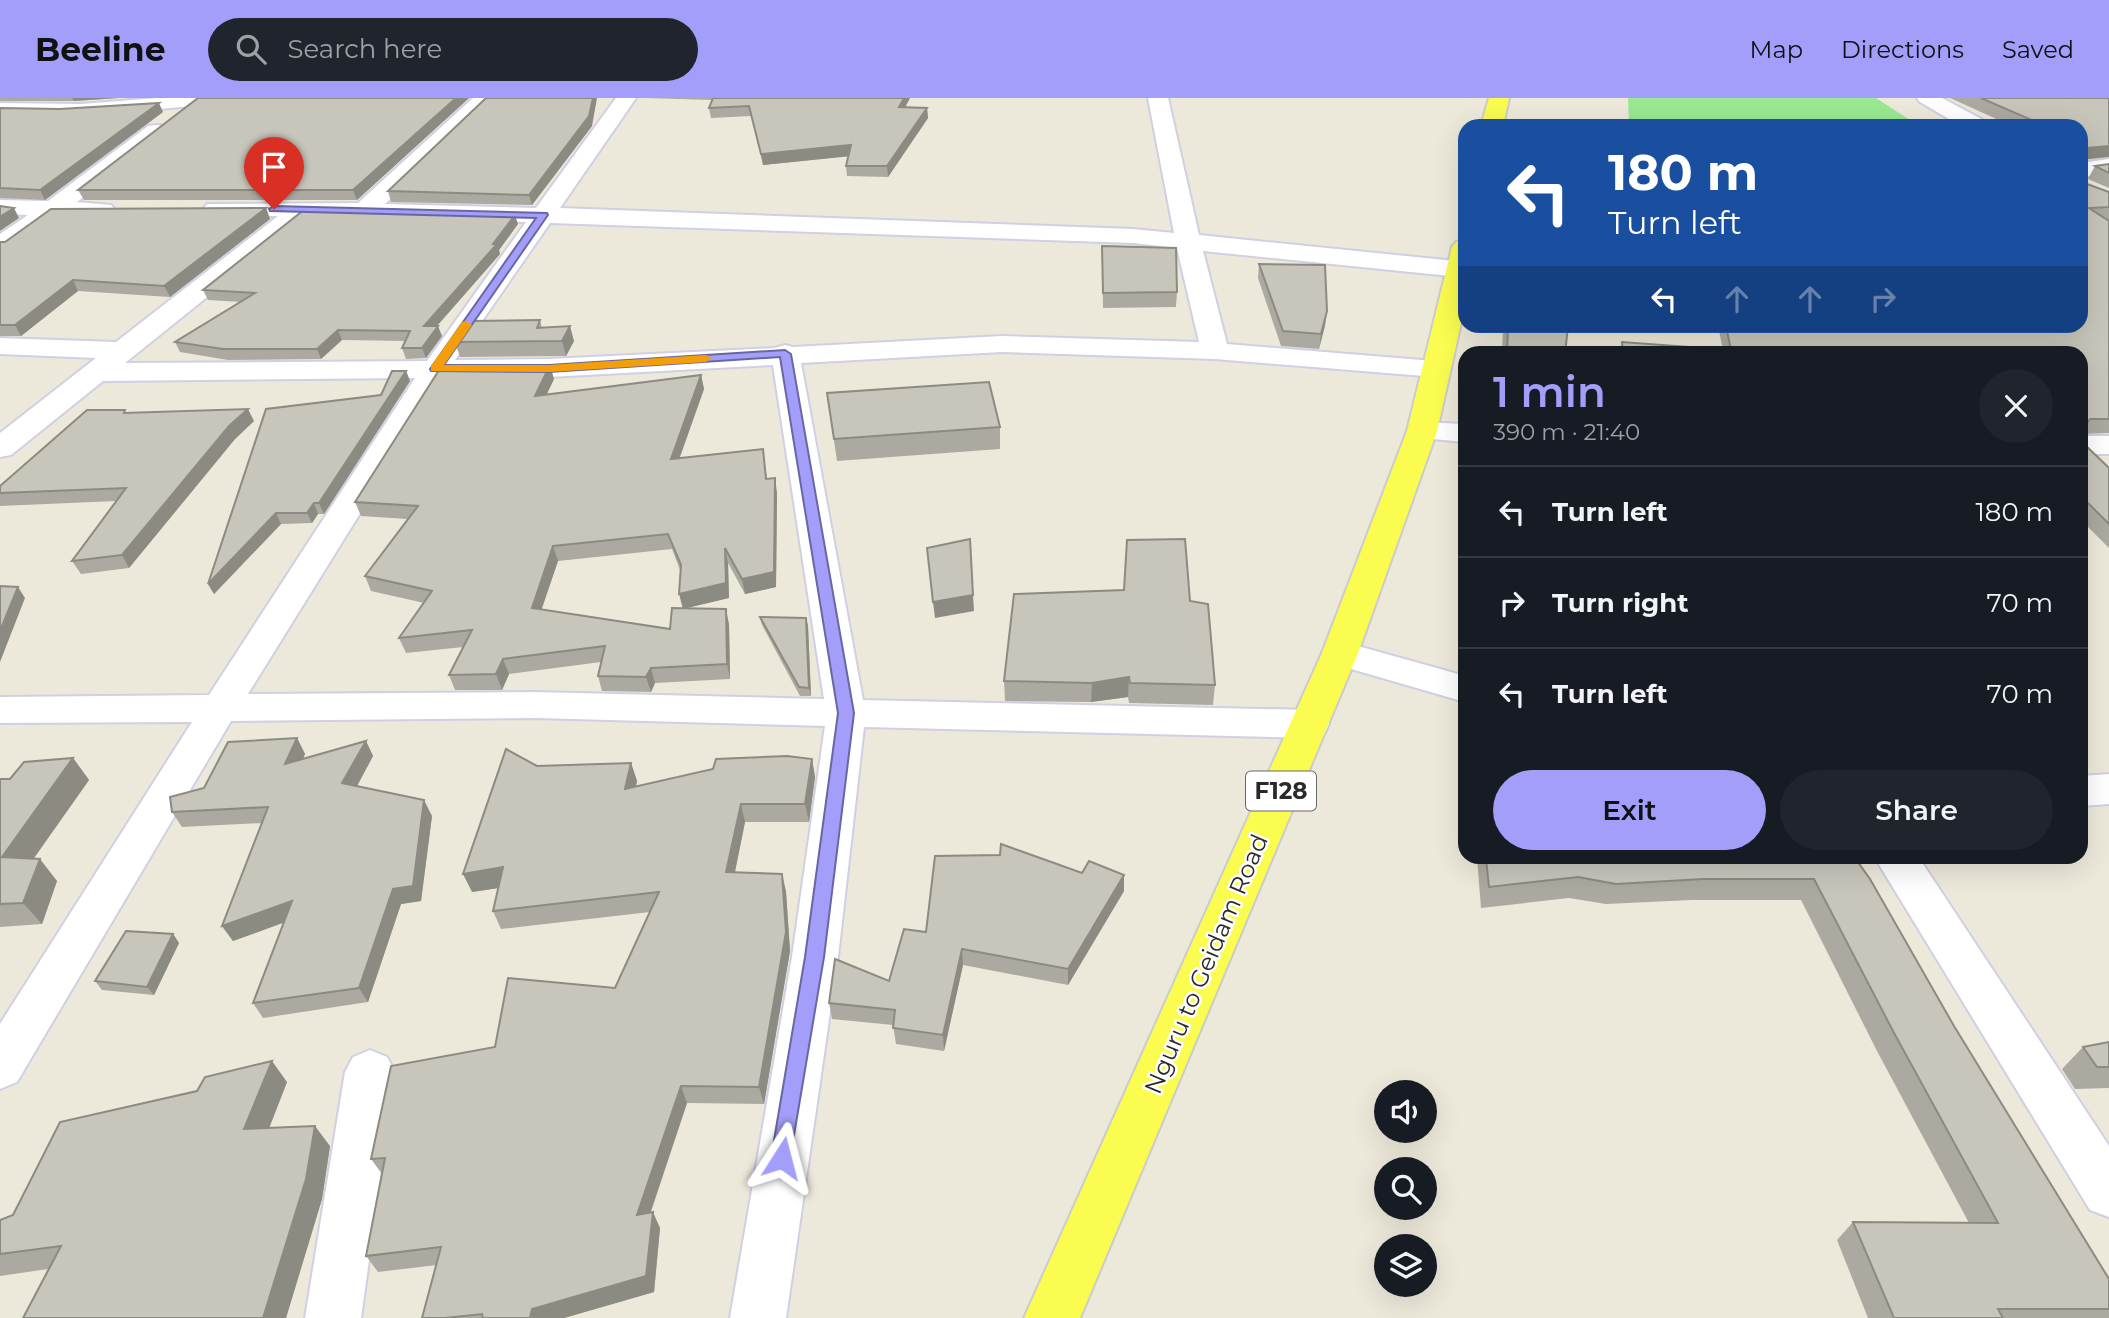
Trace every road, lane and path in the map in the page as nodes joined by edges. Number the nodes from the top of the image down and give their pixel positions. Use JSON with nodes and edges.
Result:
{"nodes":[{"id":1,"x":485,"y":98,"type":"edge"},
{"id":2,"x":626,"y":98,"type":"edge"},
{"id":3,"x":1158,"y":98,"type":"edge"},
{"id":4,"x":1499,"y":98,"type":"edge"},
{"id":5,"x":1927,"y":98,"type":"edge"},
{"id":6,"x":206,"y":99,"type":"edge"},
{"id":7,"x":0,"y":109,"type":"edge"},
{"id":8,"x":51,"y":110,"type":"junction"},
{"id":9,"x":1494,"y":119,"type":"edge"},
{"id":10,"x":1964,"y":119,"type":"edge"},
{"id":11,"x":0,"y":129,"type":"edge"},
{"id":12,"x":2109,"y":166,"type":"edge"},
{"id":13,"x":2088,"y":179,"type":"edge"},
{"id":14,"x":0,"y":207,"type":"edge"},
{"id":15,"x":190,"y":209,"type":"edge"},
{"id":16,"x":302,"y":209,"type":"junction"},
{"id":17,"x":51,"y":210,"type":"junction"},
{"id":18,"x":121,"y":210,"type":"edge"},
{"id":19,"x":365,"y":210,"type":"junction"},
{"id":20,"x":543,"y":215,"type":"junction"},
{"id":21,"x":1188,"y":242,"type":"junction"},
{"id":22,"x":0,"y":245,"type":"edge"},
{"id":23,"x":1458,"y":258,"type":"edge"},
{"id":24,"x":1458,"y":275,"type":"edge"},
{"id":25,"x":0,"y":346,"type":"edge"},
{"id":26,"x":122,"y":351,"type":"junction"},
{"id":27,"x":1215,"y":351,"type":"junction"},
{"id":28,"x":785,"y":354,"type":"junction"},
{"id":29,"x":1436,"y":368,"type":"junction"},
{"id":30,"x":436,"y":369,"type":"junction"},
{"id":31,"x":97,"y":372,"type":"junction"},
{"id":32,"x":1422,"y":431,"type":"junction"},
{"id":33,"x":1458,"y":433,"type":"edge"},
{"id":34,"x":2088,"y":445,"type":"edge"},
{"id":35,"x":2109,"y":445,"type":"edge"},
{"id":36,"x":0,"y":449,"type":"edge"},
{"id":37,"x":1340,"y":653,"type":"junction"},
{"id":38,"x":1458,"y":687,"type":"edge"},
{"id":39,"x":220,"y":708,"type":"junction"},
{"id":40,"x":0,"y":710,"type":"edge"},
{"id":41,"x":846,"y":713,"type":"junction"},
{"id":42,"x":1310,"y":724,"type":"junction"},
{"id":43,"x":2109,"y":789,"type":"edge"},
{"id":44,"x":2088,"y":790,"type":"edge"},
{"id":45,"x":1900,"y":864,"type":"edge"},
{"id":46,"x":0,"y":1067,"type":"edge"},
{"id":47,"x":370,"y":1072,"type":"dead end"},
{"id":48,"x":2109,"y":1192,"type":"edge"},
{"id":49,"x":333,"y":1318,"type":"edge"},
{"id":50,"x":758,"y":1318,"type":"edge"},
{"id":51,"x":1052,"y":1318,"type":"edge"}],
"edges":[{"from":1,"to":19,"type":"street"},
{"from":2,"to":20,"type":"street"},
{"from":3,"to":21,"type":"street"},
{"from":4,"to":9,"type":"main road"},
{"from":5,"to":10,"type":"street"},
{"from":6,"to":8,"type":"street"},
{"from":6,"to":17,"type":"street"},
{"from":7,"to":8,"type":"street"},
{"from":8,"to":11,"type":"street"},
{"from":12,"to":13,"type":"street"},
{"from":14,"to":17,"type":"street"},
{"from":15,"to":16,"type":"street"},
{"from":16,"to":19,"type":"street"},
{"from":16,"to":26,"type":"street"},
{"from":17,"to":18,"type":"street"},
{"from":17,"to":22,"type":"street"},
{"from":19,"to":20,"type":"street"},
{"from":20,"to":21,"type":"street"},
{"from":20,"to":30,"type":"street"},
{"from":21,"to":23,"type":"street"},
{"from":21,"to":27,"type":"street"},
{"from":24,"to":29,"type":"main road","name":"Nguru to Geidam Road","number":"F128"},
{"from":25,"to":26,"type":"street"},
{"from":26,"to":31,"type":"street"},
{"from":27,"to":28,"type":"street"},
{"from":27,"to":29,"type":"street"},
{"from":28,"to":30,"type":"street"},
{"from":28,"to":41,"type":"street"},
{"from":29,"to":32,"type":"main road","name":"Nguru to Geidam Road","number":"F128"},
{"from":30,"to":31,"type":"street"},
{"from":30,"to":39,"type":"street"},
{"from":31,"to":36,"type":"street"},
{"from":32,"to":33,"type":"street"},
{"from":32,"to":37,"type":"main road","name":"Nguru to Geidam Road","number":"F128"},
{"from":34,"to":35,"type":"street"},
{"from":37,"to":38,"type":"street"},
{"from":37,"to":42,"type":"main road","name":"Nguru to Geidam Road","number":"F128"},
{"from":39,"to":40,"type":"street"},
{"from":39,"to":41,"type":"street"},
{"from":39,"to":46,"type":"street"},
{"from":41,"to":42,"type":"street"},
{"from":41,"to":50,"type":"street"},
{"from":42,"to":51,"type":"main road","name":"Nguru to Geidam Road","number":"F128"},
{"from":43,"to":44,"type":"street"},
{"from":45,"to":48,"type":"street"},
{"from":47,"to":49,"type":"street"}]}
